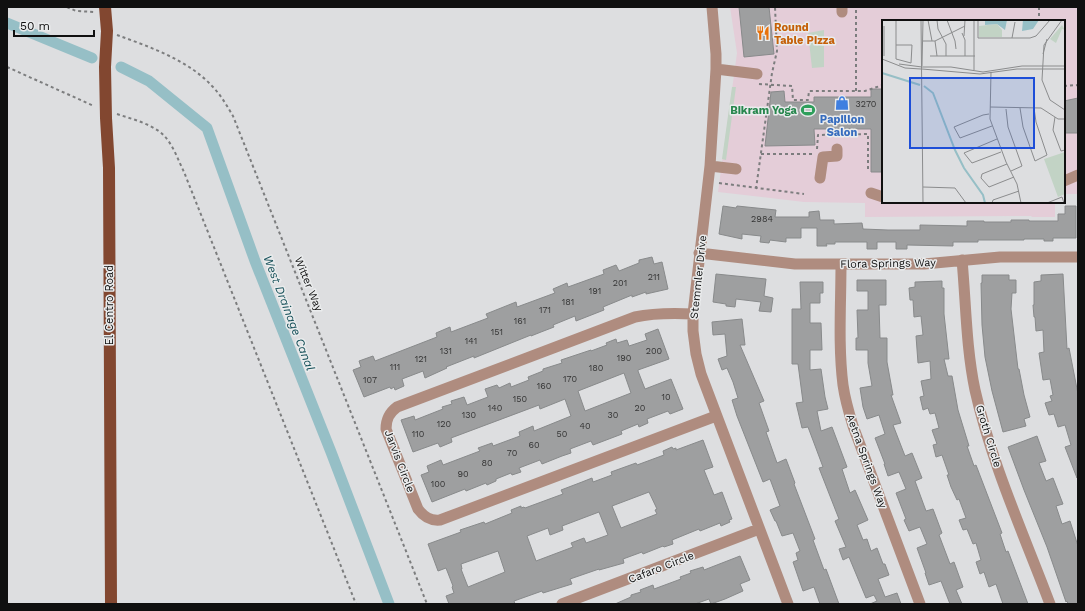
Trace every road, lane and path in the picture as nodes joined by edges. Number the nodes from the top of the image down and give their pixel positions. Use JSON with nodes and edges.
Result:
{"nodes":[{"id":1,"x":67,"y":7,"type":"edge"},
{"id":2,"x":712,"y":7,"type":"edge"},
{"id":3,"x":775,"y":7,"type":"edge"},
{"id":4,"x":856,"y":7,"type":"edge"},
{"id":5,"x":1039,"y":7,"type":"edge"},
{"id":6,"x":105,"y":10,"type":"edge"},
{"id":7,"x":1039,"y":20,"type":"edge"},
{"id":8,"x":107,"y":31,"type":"junction"},
{"id":9,"x":7,"y":67,"type":"edge"},
{"id":10,"x":716,"y":68,"type":"junction"},
{"id":11,"x":756,"y":79,"type":"joint"},
{"id":12,"x":882,"y":85,"type":"edge"},
{"id":13,"x":1078,"y":85,"type":"edge"},
{"id":14,"x":770,"y":86,"type":"junction"},
{"id":15,"x":1065,"y":86,"type":"edge"},
{"id":16,"x":856,"y":91,"type":"junction"},
{"id":17,"x":106,"y":111,"type":"junction"},
{"id":18,"x":837,"y":149,"type":"dead end"},
{"id":19,"x":868,"y":155,"type":"dead end"},
{"id":20,"x":869,"y":165,"type":"dead end"},
{"id":21,"x":710,"y":166,"type":"junction"},
{"id":22,"x":736,"y":169,"type":"dead end"},
{"id":23,"x":1078,"y":175,"type":"edge"},
{"id":24,"x":820,"y":178,"type":"dead end"},
{"id":25,"x":1065,"y":181,"type":"edge"},
{"id":26,"x":716,"y":183,"type":"dead end"},
{"id":27,"x":756,"y":189,"type":"junction"},
{"id":28,"x":871,"y":193,"type":"dead end"},
{"id":29,"x":804,"y":194,"type":"dead end"},
{"id":30,"x":882,"y":197,"type":"edge"},
{"id":31,"x":699,"y":253,"type":"junction"},
{"id":32,"x":1078,"y":257,"type":"edge"},
{"id":33,"x":962,"y":260,"type":"junction"},
{"id":34,"x":841,"y":264,"type":"junction"},
{"id":35,"x":693,"y":314,"type":"junction"},
{"id":36,"x":716,"y":416,"type":"junction"},
{"id":37,"x":759,"y":529,"type":"junction"},
{"id":38,"x":111,"y":604,"type":"edge"},
{"id":39,"x":356,"y":604,"type":"edge"},
{"id":40,"x":427,"y":604,"type":"edge"},
{"id":41,"x":562,"y":604,"type":"edge"},
{"id":42,"x":788,"y":604,"type":"edge"},
{"id":43,"x":920,"y":604,"type":"edge"},
{"id":44,"x":1050,"y":604,"type":"edge"}],
"edges":[{"from":1,"to":6,"type":"path"},
{"from":2,"to":10,"type":"street","name":"Stemmler Drive"},
{"from":3,"to":14,"type":"path"},
{"from":4,"to":16,"type":"path"},
{"from":5,"to":7,"type":"path"},
{"from":6,"to":8,"type":"main road","name":"El Centro Road"},
{"from":8,"to":17,"type":"main road","name":"El Centro Road"},
{"from":8,"to":40,"type":"path","name":"Witter Way"},
{"from":9,"to":17,"type":"path"},
{"from":10,"to":11,"type":"street"},
{"from":10,"to":21,"type":"street","name":"Stemmler Drive"},
{"from":11,"to":14,"type":"path"},
{"from":12,"to":16,"type":"path"},
{"from":13,"to":15,"type":"path"},
{"from":14,"to":16,"type":"path"},
{"from":14,"to":27,"type":"path"},
{"from":17,"to":38,"type":"main road","name":"El Centro Road"},
{"from":17,"to":39,"type":"path"},
{"from":18,"to":24,"type":"street"},
{"from":19,"to":20,"type":"path"},
{"from":21,"to":22,"type":"street"},
{"from":21,"to":31,"type":"street","name":"Stemmler Drive"},
{"from":23,"to":25,"type":"street"},
{"from":26,"to":27,"type":"path"},
{"from":27,"to":29,"type":"path"},
{"from":28,"to":30,"type":"street"},
{"from":31,"to":34,"type":"street","name":"Flora Springs Way"},
{"from":31,"to":35,"type":"street","name":"Stemmler Drive"},
{"from":32,"to":33,"type":"street","name":"Flora Springs Way"},
{"from":33,"to":34,"type":"street","name":"Flora Springs Way"},
{"from":33,"to":44,"type":"street","name":"Groth Circle"},
{"from":34,"to":43,"type":"street","name":"Aetna Springs Way"},
{"from":35,"to":36,"type":"street","name":"Stemmler Drive"},
{"from":35,"to":36,"type":"street","name":"Jarvis Circle"},
{"from":36,"to":37,"type":"street","name":"Stemmler Drive"},
{"from":37,"to":41,"type":"street","name":"Cafaro Circle"},
{"from":37,"to":42,"type":"street","name":"Stemmler Drive"}]}
